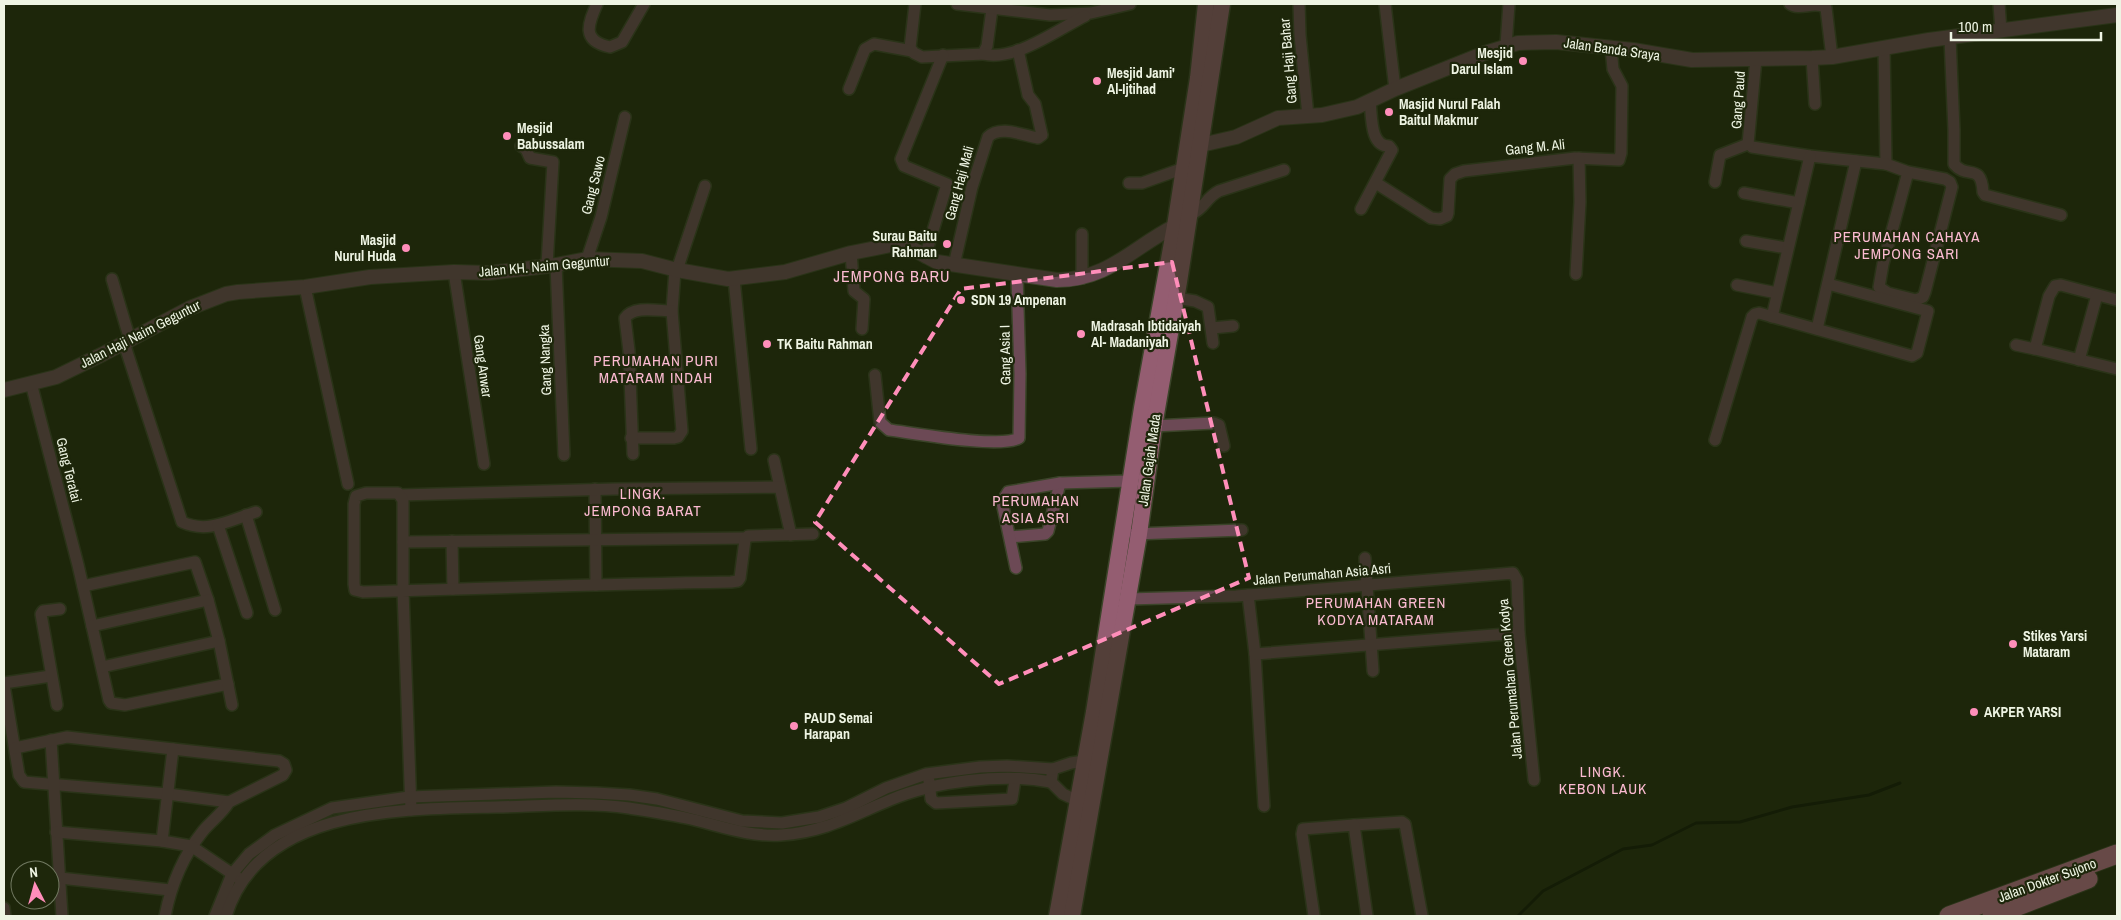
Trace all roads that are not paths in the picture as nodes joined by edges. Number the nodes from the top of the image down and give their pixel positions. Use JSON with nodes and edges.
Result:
{"nodes":[{"id":1,"x":597,"y":4,"type":"edge"},
{"id":2,"x":644,"y":4,"type":"edge"},
{"id":3,"x":915,"y":4,"type":"edge"},
{"id":4,"x":957,"y":4,"type":"edge"},
{"id":5,"x":1130,"y":4,"type":"edge"},
{"id":6,"x":1206,"y":4,"type":"edge"},
{"id":7,"x":1222,"y":4,"type":"edge"},
{"id":8,"x":1299,"y":4,"type":"edge"},
{"id":9,"x":1385,"y":4,"type":"edge"},
{"id":10,"x":1509,"y":4,"type":"edge"},
{"id":11,"x":1790,"y":4,"type":"edge"},
{"id":12,"x":1999,"y":4,"type":"edge"},
{"id":13,"x":992,"y":9,"type":"junction"},
{"id":14,"x":1090,"y":13,"type":"junction"},
{"id":15,"x":2117,"y":15,"type":"edge"},
{"id":16,"x":2001,"y":31,"type":"junction"},
{"id":17,"x":1950,"y":38,"type":"junction"},
{"id":18,"x":1506,"y":45,"type":"junction"},
{"id":19,"x":911,"y":46,"type":"junction"},
{"id":20,"x":1611,"y":48,"type":"junction"},
{"id":21,"x":1884,"y":48,"type":"junction"},
{"id":22,"x":1018,"y":50,"type":"junction"},
{"id":23,"x":983,"y":54,"type":"junction"},
{"id":24,"x":943,"y":55,"type":"junction"},
{"id":25,"x":1832,"y":56,"type":"junction"},
{"id":26,"x":1812,"y":58,"type":"junction"},
{"id":27,"x":1756,"y":59,"type":"junction"},
{"id":28,"x":1205,"y":79,"type":"junction"},
{"id":29,"x":850,"y":89,"type":"dead end"},
{"id":30,"x":1394,"y":89,"type":"junction"},
{"id":31,"x":1370,"y":102,"type":"junction"},
{"id":32,"x":1815,"y":104,"type":"dead end"},
{"id":33,"x":1308,"y":116,"type":"junction"},
{"id":34,"x":625,"y":117,"type":"dead end"},
{"id":35,"x":1750,"y":142,"type":"junction"},
{"id":36,"x":1201,"y":145,"type":"junction"},
{"id":37,"x":521,"y":146,"type":"dead end"},
{"id":38,"x":1810,"y":156,"type":"junction"},
{"id":39,"x":1579,"y":158,"type":"junction"},
{"id":40,"x":1856,"y":161,"type":"junction"},
{"id":41,"x":1886,"y":164,"type":"junction"},
{"id":42,"x":1184,"y":168,"type":"junction"},
{"id":43,"x":1284,"y":170,"type":"dead end"},
{"id":44,"x":1908,"y":172,"type":"junction"},
{"id":45,"x":1715,"y":182,"type":"dead end"},
{"id":46,"x":1129,"y":183,"type":"dead end"},
{"id":47,"x":705,"y":186,"type":"dead end"},
{"id":48,"x":1380,"y":186,"type":"junction"},
{"id":49,"x":1744,"y":193,"type":"dead end"},
{"id":50,"x":1799,"y":203,"type":"junction"},
{"id":51,"x":1361,"y":209,"type":"dead end"},
{"id":52,"x":1190,"y":215,"type":"junction"},
{"id":53,"x":2060,"y":215,"type":"dead end"},
{"id":54,"x":1175,"y":226,"type":"junction"},
{"id":55,"x":1082,"y":234,"type":"dead end"},
{"id":56,"x":1746,"y":241,"type":"dead end"},
{"id":57,"x":1787,"y":248,"type":"junction"},
{"id":58,"x":851,"y":253,"type":"junction"},
{"id":59,"x":924,"y":257,"type":"junction"},
{"id":60,"x":587,"y":259,"type":"junction"},
{"id":61,"x":552,"y":265,"type":"junction"},
{"id":62,"x":954,"y":265,"type":"junction"},
{"id":63,"x":676,"y":270,"type":"junction"},
{"id":64,"x":454,"y":272,"type":"junction"},
{"id":65,"x":1576,"y":274,"type":"dead end"},
{"id":66,"x":397,"y":275,"type":"joint"},
{"id":67,"x":1017,"y":275,"type":"junction"},
{"id":68,"x":1082,"y":278,"type":"junction"},
{"id":69,"x":112,"y":279,"type":"dead end"},
{"id":70,"x":734,"y":279,"type":"junction"},
{"id":71,"x":1828,"y":284,"type":"junction"},
{"id":72,"x":1737,"y":285,"type":"dead end"},
{"id":73,"x":306,"y":287,"type":"junction"},
{"id":74,"x":1174,"y":287,"type":"junction"},
{"id":75,"x":1777,"y":293,"type":"junction"},
{"id":76,"x":2097,"y":295,"type":"junction"},
{"id":77,"x":2117,"y":300,"type":"edge"},
{"id":78,"x":672,"y":311,"type":"junction"},
{"id":79,"x":1772,"y":316,"type":"junction"},
{"id":80,"x":1233,"y":326,"type":"dead end"},
{"id":81,"x":862,"y":328,"type":"dead end"},
{"id":82,"x":1212,"y":328,"type":"junction"},
{"id":83,"x":1817,"y":329,"type":"junction"},
{"id":84,"x":127,"y":337,"type":"junction"},
{"id":85,"x":1213,"y":343,"type":"dead end"},
{"id":86,"x":2016,"y":345,"type":"dead end"},
{"id":87,"x":2035,"y":349,"type":"junction"},
{"id":88,"x":2079,"y":360,"type":"junction"},
{"id":89,"x":2117,"y":369,"type":"edge"},
{"id":90,"x":875,"y":375,"type":"dead end"},
{"id":91,"x":31,"y":383,"type":"junction"},
{"id":92,"x":4,"y":390,"type":"edge"},
{"id":93,"x":1154,"y":426,"type":"junction"},
{"id":94,"x":631,"y":438,"type":"junction"},
{"id":95,"x":1715,"y":440,"type":"dead end"},
{"id":96,"x":1224,"y":446,"type":"dead end"},
{"id":97,"x":751,"y":449,"type":"dead end"},
{"id":98,"x":633,"y":454,"type":"dead end"},
{"id":99,"x":564,"y":455,"type":"dead end"},
{"id":100,"x":774,"y":460,"type":"dead end"},
{"id":101,"x":484,"y":464,"type":"dead end"},
{"id":102,"x":1130,"y":481,"type":"junction"},
{"id":103,"x":1060,"y":483,"type":"junction"},
{"id":104,"x":348,"y":484,"type":"dead end"},
{"id":105,"x":780,"y":487,"type":"junction"},
{"id":106,"x":595,"y":489,"type":"junction"},
{"id":107,"x":400,"y":495,"type":"junction"},
{"id":108,"x":218,"y":525,"type":"junction"},
{"id":109,"x":1242,"y":530,"type":"dead end"},
{"id":110,"x":791,"y":534,"type":"junction"},
{"id":111,"x":813,"y":534,"type":"dead end"},
{"id":112,"x":1122,"y":534,"type":"junction"},
{"id":113,"x":1140,"y":534,"type":"junction"},
{"id":114,"x":1010,"y":537,"type":"junction"},
{"id":115,"x":596,"y":538,"type":"junction"},
{"id":116,"x":746,"y":538,"type":"junction"},
{"id":117,"x":452,"y":541,"type":"junction"},
{"id":118,"x":403,"y":542,"type":"junction"},
{"id":119,"x":1365,"y":558,"type":"dead end"},
{"id":120,"x":1016,"y":568,"type":"dead end"},
{"id":121,"x":1516,"y":576,"type":"joint"},
{"id":122,"x":596,"y":584,"type":"junction"},
{"id":123,"x":83,"y":586,"type":"junction"},
{"id":124,"x":1367,"y":586,"type":"junction"},
{"id":125,"x":453,"y":589,"type":"junction"},
{"id":126,"x":403,"y":590,"type":"junction"},
{"id":127,"x":1248,"y":595,"type":"junction"},
{"id":128,"x":1128,"y":599,"type":"junction"},
{"id":129,"x":208,"y":600,"type":"junction"},
{"id":130,"x":60,"y":609,"type":"dead end"},
{"id":131,"x":275,"y":610,"type":"dead end"},
{"id":132,"x":247,"y":613,"type":"dead end"},
{"id":133,"x":92,"y":626,"type":"junction"},
{"id":134,"x":1519,"y":633,"type":"junction"},
{"id":135,"x":219,"y":641,"type":"junction"},
{"id":136,"x":1371,"y":643,"type":"junction"},
{"id":137,"x":1254,"y":654,"type":"junction"},
{"id":138,"x":102,"y":668,"type":"junction"},
{"id":139,"x":1374,"y":671,"type":"dead end"},
{"id":140,"x":51,"y":676,"type":"junction"},
{"id":141,"x":4,"y":684,"type":"edge"},
{"id":142,"x":228,"y":684,"type":"junction"},
{"id":143,"x":57,"y":705,"type":"dead end"},
{"id":144,"x":232,"y":705,"type":"dead end"},
{"id":145,"x":51,"y":740,"type":"junction"},
{"id":146,"x":15,"y":748,"type":"junction"},
{"id":147,"x":174,"y":749,"type":"junction"},
{"id":148,"x":1084,"y":761,"type":"junction"},
{"id":149,"x":1053,"y":770,"type":"junction"},
{"id":150,"x":926,"y":774,"type":"junction"},
{"id":151,"x":1090,"y":779,"type":"junction"},
{"id":152,"x":988,"y":780,"type":"junction"},
{"id":153,"x":1015,"y":780,"type":"junction"},
{"id":154,"x":1534,"y":780,"type":"dead end"},
{"id":155,"x":1051,"y":782,"type":"junction"},
{"id":156,"x":54,"y":786,"type":"junction"},
{"id":157,"x":930,"y":786,"type":"junction"},
{"id":158,"x":596,"y":793,"type":"junction"},
{"id":159,"x":168,"y":794,"type":"junction"},
{"id":160,"x":410,"y":797,"type":"junction"},
{"id":161,"x":988,"y":801,"type":"junction"},
{"id":162,"x":1078,"y":801,"type":"junction"},
{"id":163,"x":229,"y":802,"type":"junction"},
{"id":164,"x":595,"y":806,"type":"junction"},
{"id":165,"x":1264,"y":806,"type":"dead end"},
{"id":166,"x":410,"y":810,"type":"junction"},
{"id":167,"x":839,"y":810,"type":"junction"},
{"id":168,"x":845,"y":821,"type":"junction"},
{"id":169,"x":1354,"y":825,"type":"junction"},
{"id":170,"x":56,"y":832,"type":"junction"},
{"id":171,"x":162,"y":841,"type":"junction"},
{"id":172,"x":191,"y":846,"type":"junction"},
{"id":173,"x":2117,"y":854,"type":"edge"},
{"id":174,"x":58,"y":860,"type":"edge"},
{"id":175,"x":2117,"y":867,"type":"edge"},
{"id":176,"x":232,"y":874,"type":"junction"},
{"id":177,"x":60,"y":878,"type":"joint"},
{"id":178,"x":243,"y":881,"type":"junction"},
{"id":179,"x":170,"y":890,"type":"junction"},
{"id":180,"x":4,"y":908,"type":"edge"},
{"id":181,"x":4,"y":916,"type":"edge"},
{"id":182,"x":62,"y":916,"type":"edge"},
{"id":183,"x":165,"y":916,"type":"edge"},
{"id":184,"x":215,"y":916,"type":"edge"},
{"id":185,"x":226,"y":916,"type":"edge"},
{"id":186,"x":1057,"y":916,"type":"edge"},
{"id":187,"x":1072,"y":916,"type":"edge"},
{"id":188,"x":1314,"y":916,"type":"edge"},
{"id":189,"x":1367,"y":916,"type":"edge"},
{"id":190,"x":1422,"y":916,"type":"edge"},
{"id":191,"x":1949,"y":916,"type":"edge"},
{"id":192,"x":1992,"y":916,"type":"edge"}],
"edges":[{"from":1,"to":2,"type":"street"},
{"from":3,"to":19,"type":"street"},
{"from":4,"to":13,"type":"street"},
{"from":5,"to":14,"type":"street"},
{"from":6,"to":28,"type":"main road","name":"Jalan Gajah Mada"},
{"from":7,"to":28,"type":"main road","name":"Jalan Gajah Mada"},
{"from":8,"to":33,"type":"street","name":"Gang Haji Bahar"},
{"from":9,"to":30,"type":"street"},
{"from":10,"to":18,"type":"street"},
{"from":11,"to":25,"type":"street"},
{"from":12,"to":16,"type":"street"},
{"from":13,"to":14,"type":"street"},
{"from":13,"to":23,"type":"street"},
{"from":14,"to":22,"type":"street"},
{"from":15,"to":16,"type":"street","name":"Jalan Banda Sraya"},
{"from":16,"to":17,"type":"street","name":"Jalan Banda Sraya"},
{"from":17,"to":21,"type":"street","name":"Jalan Banda Sraya"},
{"from":17,"to":53,"type":"street"},
{"from":18,"to":20,"type":"street","name":"Jalan Banda Sraya"},
{"from":18,"to":30,"type":"street","name":"Jalan Banda Sraya"},
{"from":19,"to":24,"type":"street"},
{"from":19,"to":29,"type":"street"},
{"from":20,"to":27,"type":"street","name":"Jalan Banda Sraya"},
{"from":20,"to":39,"type":"street","name":"Gang M. Ali"},
{"from":21,"to":25,"type":"street","name":"Jalan Banda Sraya"},
{"from":21,"to":41,"type":"street"},
{"from":22,"to":23,"type":"street"},
{"from":22,"to":62,"type":"street","name":"Gang Haji Mali"},
{"from":23,"to":24,"type":"street"},
{"from":24,"to":59,"type":"street"},
{"from":25,"to":26,"type":"street","name":"Jalan Banda Sraya"},
{"from":26,"to":27,"type":"street","name":"Jalan Banda Sraya"},
{"from":26,"to":32,"type":"street"},
{"from":27,"to":35,"type":"street","name":"Gang Paud"},
{"from":28,"to":36,"type":"main road","name":"Jalan Gajah Mada"},
{"from":28,"to":42,"type":"main road","name":"Jalan Gajah Mada"},
{"from":30,"to":31,"type":"street","name":"Jalan Banda Sraya"},
{"from":31,"to":33,"type":"street","name":"Jalan Banda Sraya"},
{"from":31,"to":48,"type":"street"},
{"from":33,"to":36,"type":"street","name":"Jalan Banda Sraya"},
{"from":34,"to":60,"type":"street","name":"Gang Sawo"},
{"from":35,"to":38,"type":"street"},
{"from":35,"to":45,"type":"street","name":"Gang Paud"},
{"from":36,"to":52,"type":"main road","name":"Jalan Gajah Mada"},
{"from":37,"to":61,"type":"street","name":"Gang Nangka"},
{"from":38,"to":40,"type":"street"},
{"from":38,"to":50,"type":"street"},
{"from":39,"to":48,"type":"street","name":"Gang M. Ali"},
{"from":39,"to":65,"type":"street"},
{"from":40,"to":41,"type":"street"},
{"from":40,"to":71,"type":"street"},
{"from":41,"to":44,"type":"street"},
{"from":42,"to":46,"type":"street"},
{"from":42,"to":54,"type":"main road","name":"Jalan Gajah Mada"},
{"from":43,"to":52,"type":"street"},
{"from":44,"to":44,"type":"street"},
{"from":47,"to":63,"type":"street"},
{"from":48,"to":51,"type":"street"},
{"from":49,"to":50,"type":"street"},
{"from":50,"to":57,"type":"street"},
{"from":52,"to":74,"type":"main road","name":"Jalan Gajah Mada"},
{"from":54,"to":68,"type":"street","name":"Jalan KH. Naim Geguntur"},
{"from":54,"to":74,"type":"main road","name":"Jalan Gajah Mada"},
{"from":55,"to":68,"type":"street"},
{"from":56,"to":57,"type":"street"},
{"from":57,"to":75,"type":"street"},
{"from":58,"to":59,"type":"street","name":"Jalan KH. Naim Geguntur"},
{"from":58,"to":70,"type":"street","name":"Jalan KH. Naim Geguntur"},
{"from":58,"to":81,"type":"street"},
{"from":59,"to":62,"type":"street","name":"Jalan KH. Naim Geguntur"},
{"from":60,"to":61,"type":"street","name":"Jalan KH. Naim Geguntur"},
{"from":60,"to":63,"type":"street","name":"Jalan KH. Naim Geguntur"},
{"from":61,"to":64,"type":"street","name":"Jalan KH. Naim Geguntur"},
{"from":61,"to":99,"type":"street","name":"Gang Nangka"},
{"from":62,"to":67,"type":"street","name":"Jalan KH. Naim Geguntur"},
{"from":63,"to":70,"type":"street","name":"Jalan KH. Naim Geguntur"},
{"from":63,"to":78,"type":"street"},
{"from":64,"to":66,"type":"street","name":"Jalan KH. Naim Geguntur"},
{"from":64,"to":101,"type":"street","name":"Gang Anwar"},
{"from":66,"to":73,"type":"street","name":"Jalan Haji Naim Geguntur"},
{"from":67,"to":68,"type":"street","name":"Jalan KH. Naim Geguntur"},
{"from":67,"to":90,"type":"street","name":"Gang Asia I"},
{"from":69,"to":84,"type":"street"},
{"from":70,"to":97,"type":"street"},
{"from":71,"to":83,"type":"street"},
{"from":71,"to":83,"type":"street"},
{"from":72,"to":75,"type":"street"},
{"from":73,"to":84,"type":"street","name":"Jalan Haji Naim Geguntur"},
{"from":73,"to":104,"type":"street"},
{"from":74,"to":82,"type":"street"},
{"from":74,"to":93,"type":"main road","name":"Jalan Gajah Mada"},
{"from":74,"to":102,"type":"main road","name":"Jalan Gajah Mada"},
{"from":75,"to":79,"type":"street"},
{"from":76,"to":77,"type":"street"},
{"from":76,"to":87,"type":"street"},
{"from":76,"to":88,"type":"street"},
{"from":78,"to":94,"type":"street"},
{"from":78,"to":94,"type":"street"},
{"from":79,"to":83,"type":"street"},
{"from":79,"to":95,"type":"street"},
{"from":80,"to":82,"type":"street"},
{"from":82,"to":85,"type":"street"},
{"from":84,"to":91,"type":"street","name":"Jalan Haji Naim Geguntur"},
{"from":84,"to":108,"type":"street"},
{"from":86,"to":87,"type":"street"},
{"from":87,"to":88,"type":"street"},
{"from":88,"to":89,"type":"street"},
{"from":91,"to":92,"type":"street","name":"Jalan Haji Naim Geguntur"},
{"from":91,"to":123,"type":"street","name":"Gang Teratai"},
{"from":93,"to":96,"type":"street"},
{"from":93,"to":113,"type":"main road","name":"Jalan Gajah Mada"},
{"from":94,"to":98,"type":"street"},
{"from":100,"to":105,"type":"street"},
{"from":102,"to":103,"type":"street"},
{"from":102,"to":112,"type":"main road","name":"Jalan Gajah Mada"},
{"from":103,"to":114,"type":"street"},
{"from":103,"to":114,"type":"street"},
{"from":105,"to":106,"type":"street"},
{"from":105,"to":110,"type":"street"},
{"from":106,"to":107,"type":"street"},
{"from":106,"to":115,"type":"street"},
{"from":107,"to":118,"type":"street"},
{"from":107,"to":126,"type":"street"},
{"from":108,"to":131,"type":"street"},
{"from":108,"to":132,"type":"street"},
{"from":109,"to":113,"type":"street"},
{"from":110,"to":111,"type":"street"},
{"from":110,"to":116,"type":"street"},
{"from":112,"to":113,"type":"street"},
{"from":112,"to":148,"type":"main road","name":"Jalan Gajah Mada"},
{"from":113,"to":128,"type":"main road","name":"Jalan Gajah Mada"},
{"from":114,"to":120,"type":"street"},
{"from":115,"to":116,"type":"street"},
{"from":115,"to":117,"type":"street"},
{"from":115,"to":122,"type":"street"},
{"from":116,"to":122,"type":"street"},
{"from":117,"to":118,"type":"street"},
{"from":117,"to":125,"type":"street"},
{"from":118,"to":126,"type":"street"},
{"from":119,"to":124,"type":"street"},
{"from":121,"to":124,"type":"street","name":"Jalan Perumahan Asia Asri"},
{"from":121,"to":134,"type":"street","name":"Jalan Perumahan Green Kodya"},
{"from":122,"to":125,"type":"street"},
{"from":123,"to":129,"type":"street"},
{"from":123,"to":133,"type":"street","name":"Gang Teratai"},
{"from":124,"to":127,"type":"street","name":"Jalan Perumahan Asia Asri"},
{"from":124,"to":136,"type":"street"},
{"from":125,"to":126,"type":"street"},
{"from":126,"to":160,"type":"street"},
{"from":127,"to":128,"type":"street","name":"Jalan Perumahan Asia Asri"},
{"from":127,"to":137,"type":"street"},
{"from":128,"to":151,"type":"main road","name":"Jalan Gajah Mada"},
{"from":129,"to":133,"type":"street"},
{"from":129,"to":135,"type":"street"},
{"from":130,"to":140,"type":"street"},
{"from":133,"to":138,"type":"street","name":"Gang Teratai"},
{"from":134,"to":136,"type":"street"},
{"from":134,"to":154,"type":"street","name":"Jalan Perumahan Green Kodya"},
{"from":135,"to":138,"type":"street"},
{"from":135,"to":142,"type":"street"},
{"from":136,"to":137,"type":"street"},
{"from":136,"to":139,"type":"street"},
{"from":137,"to":165,"type":"street"},
{"from":138,"to":142,"type":"street","name":"Gang Teratai"},
{"from":140,"to":141,"type":"street"},
{"from":140,"to":143,"type":"street"},
{"from":141,"to":146,"type":"street"},
{"from":142,"to":144,"type":"street"},
{"from":145,"to":146,"type":"street"},
{"from":145,"to":147,"type":"street"},
{"from":145,"to":156,"type":"street"},
{"from":146,"to":156,"type":"street"},
{"from":147,"to":159,"type":"street"},
{"from":147,"to":163,"type":"street"},
{"from":148,"to":149,"type":"street"},
{"from":148,"to":151,"type":"main road","name":"Jalan Gajah Mada"},
{"from":149,"to":150,"type":"street"},
{"from":149,"to":155,"type":"street"},
{"from":150,"to":157,"type":"street"},
{"from":150,"to":167,"type":"street"},
{"from":151,"to":162,"type":"main road","name":"Jalan Gajah Mada"},
{"from":151,"to":187,"type":"main road","name":"Jalan Gajah Mada"},
{"from":152,"to":153,"type":"street"},
{"from":152,"to":157,"type":"street"},
{"from":152,"to":161,"type":"street"},
{"from":153,"to":155,"type":"street"},
{"from":153,"to":161,"type":"street"},
{"from":155,"to":162,"type":"street"},
{"from":156,"to":159,"type":"street"},
{"from":156,"to":170,"type":"street"},
{"from":157,"to":161,"type":"street"},
{"from":157,"to":168,"type":"street"},
{"from":158,"to":160,"type":"street"},
{"from":158,"to":164,"type":"street"},
{"from":158,"to":167,"type":"street"},
{"from":159,"to":163,"type":"street"},
{"from":159,"to":171,"type":"street"},
{"from":160,"to":166,"type":"street"},
{"from":160,"to":176,"type":"street"},
{"from":162,"to":186,"type":"main road","name":"Jalan Gajah Mada"},
{"from":163,"to":172,"type":"street"},
{"from":164,"to":166,"type":"street"},
{"from":164,"to":168,"type":"street"},
{"from":166,"to":178,"type":"street"},
{"from":167,"to":168,"type":"street"},
{"from":169,"to":188,"type":"street"},
{"from":169,"to":189,"type":"street"},
{"from":169,"to":190,"type":"street"},
{"from":170,"to":171,"type":"street"},
{"from":170,"to":174,"type":"street"},
{"from":171,"to":172,"type":"street"},
{"from":172,"to":176,"type":"street"},
{"from":172,"to":179,"type":"street"},
{"from":173,"to":191,"type":"highway","name":"Jalan Dokter Sujono"},
{"from":175,"to":192,"type":"highway"},
{"from":176,"to":178,"type":"street"},
{"from":176,"to":184,"type":"street"},
{"from":177,"to":179,"type":"street"},
{"from":177,"to":182,"type":"street"},
{"from":178,"to":185,"type":"street"},
{"from":179,"to":183,"type":"street"},
{"from":180,"to":181,"type":"street"}]}
